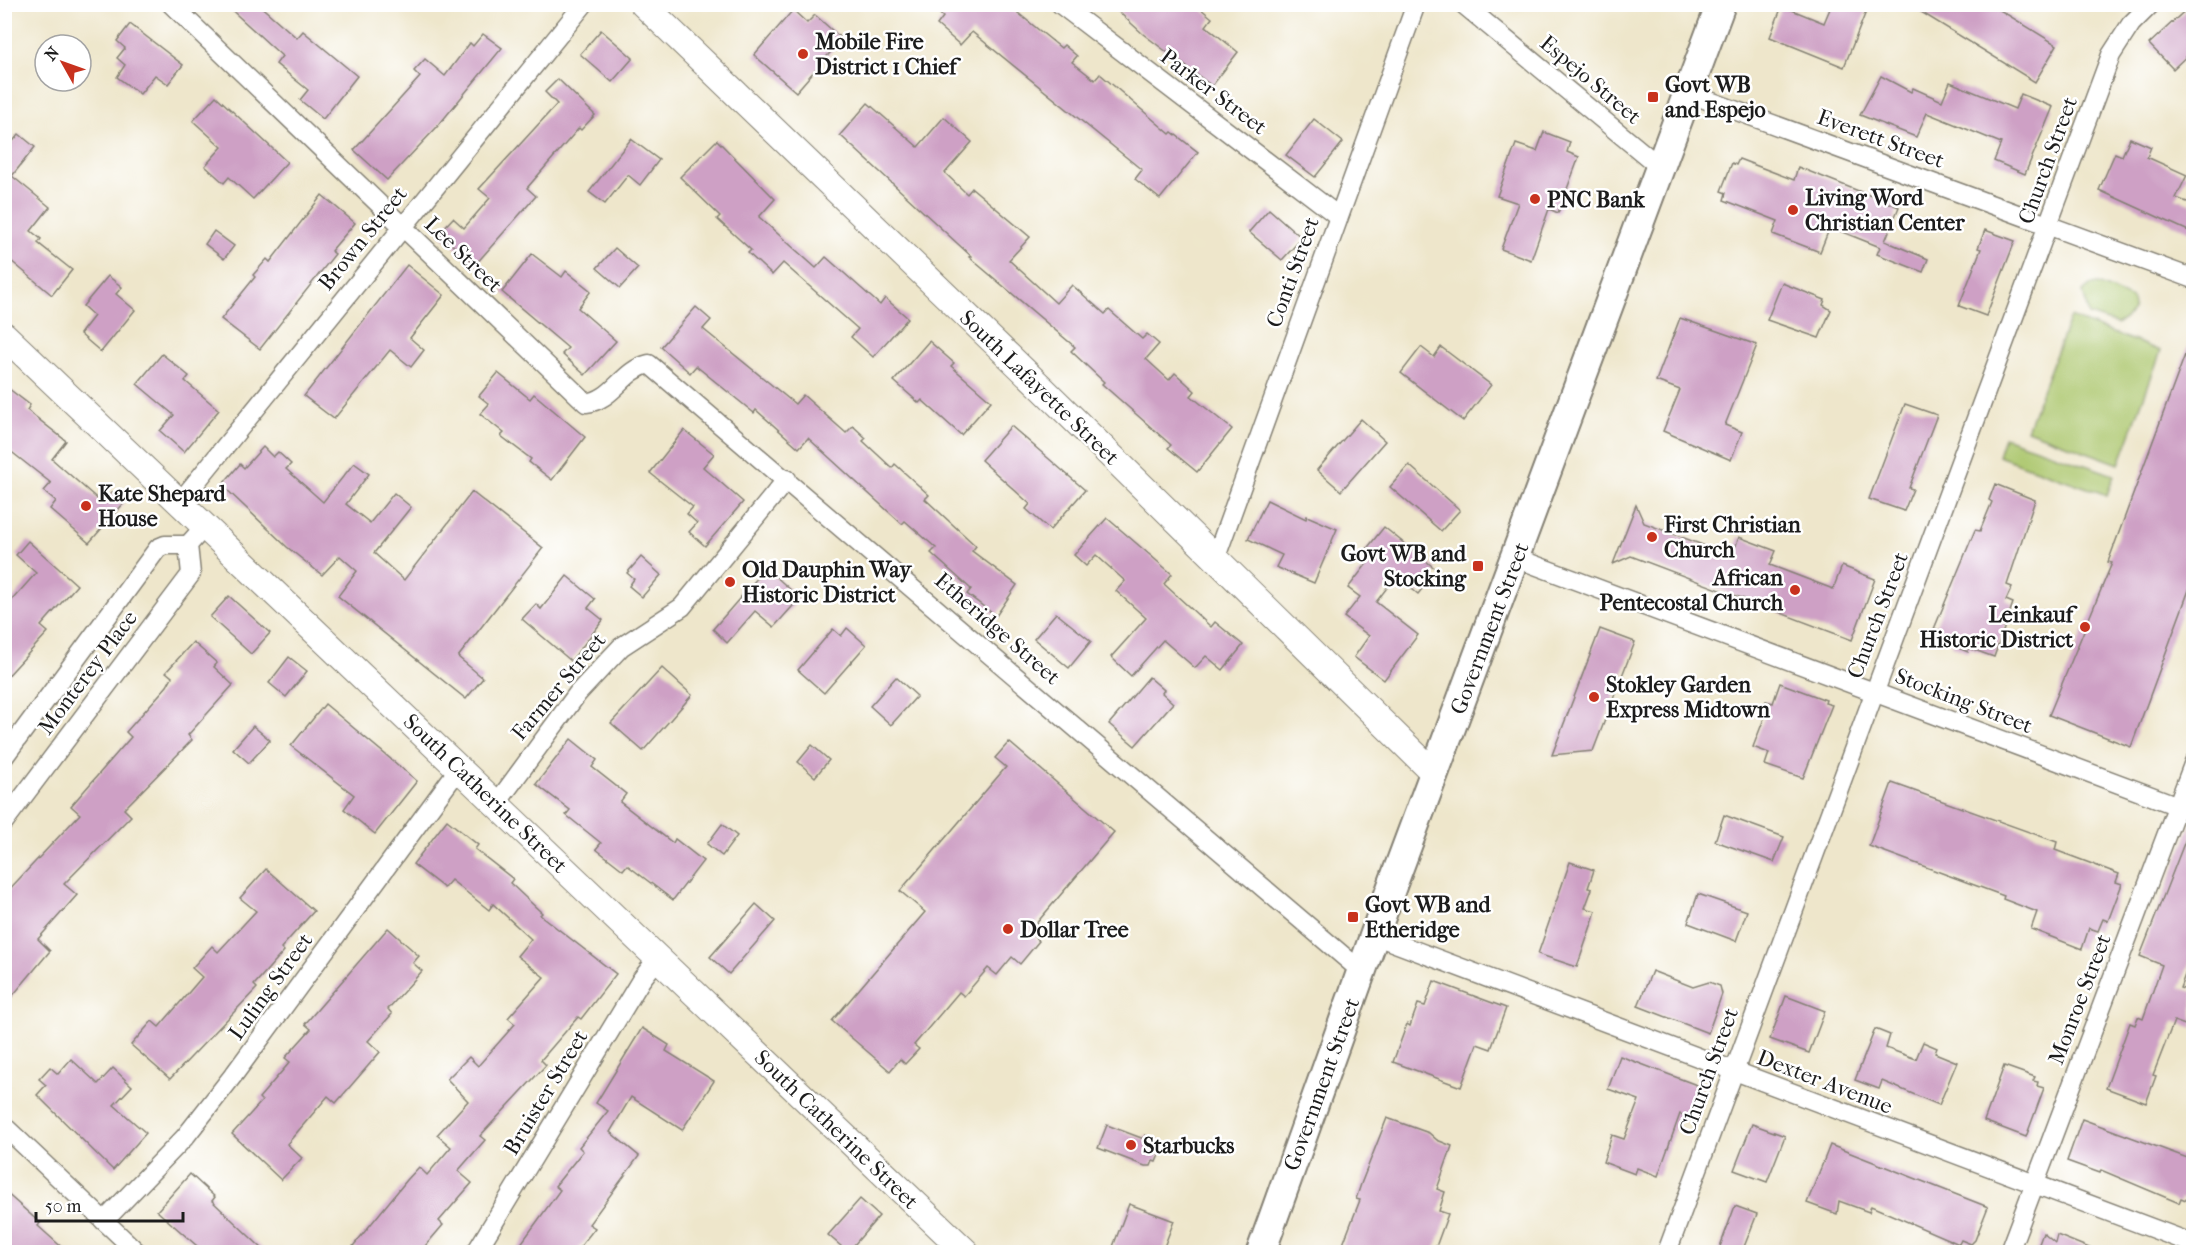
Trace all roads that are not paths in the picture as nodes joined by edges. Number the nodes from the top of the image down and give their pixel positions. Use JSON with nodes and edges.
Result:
{"nodes":[{"id":1,"x":171,"y":4,"type":"edge"},
{"id":2,"x":584,"y":4,"type":"edge"},
{"id":3,"x":643,"y":4,"type":"edge"},
{"id":4,"x":1060,"y":4,"type":"edge"},
{"id":5,"x":1416,"y":4,"type":"edge"},
{"id":6,"x":1463,"y":4,"type":"edge"},
{"id":7,"x":1720,"y":4,"type":"edge"},
{"id":8,"x":2151,"y":4,"type":"edge"},
{"id":9,"x":1688,"y":93,"type":"junction"},
{"id":10,"x":1661,"y":168,"type":"junction"},
{"id":11,"x":1338,"y":216,"type":"junction"},
{"id":12,"x":2049,"y":226,"type":"junction"},
{"id":13,"x":401,"y":227,"type":"junction"},
{"id":14,"x":2193,"y":279,"type":"edge"},
{"id":15,"x":4,"y":335,"type":"edge"},
{"id":16,"x":600,"y":402,"type":"joint"},
{"id":17,"x":787,"y":479,"type":"junction"},
{"id":18,"x":180,"y":502,"type":"junction"},
{"id":19,"x":205,"y":525,"type":"junction"},
{"id":20,"x":188,"y":545,"type":"junction"},
{"id":21,"x":1216,"y":557,"type":"junction"},
{"id":22,"x":1516,"y":558,"type":"junction"},
{"id":23,"x":1874,"y":692,"type":"junction"},
{"id":24,"x":4,"y":757,"type":"edge"},
{"id":25,"x":2193,"y":762,"type":"edge"},
{"id":26,"x":460,"y":767,"type":"junction"},
{"id":27,"x":1434,"y":773,"type":"junction"},
{"id":28,"x":497,"y":803,"type":"junction"},
{"id":29,"x":2185,"y":809,"type":"edge"},
{"id":30,"x":4,"y":822,"type":"edge"},
{"id":31,"x":1374,"y":935,"type":"junction"},
{"id":32,"x":658,"y":958,"type":"junction"},
{"id":33,"x":1361,"y":971,"type":"junction"},
{"id":34,"x":1733,"y":1072,"type":"junction"},
{"id":35,"x":4,"y":1126,"type":"edge"},
{"id":36,"x":2034,"y":1185,"type":"junction"},
{"id":37,"x":104,"y":1221,"type":"junction"},
{"id":38,"x":2193,"y":1244,"type":"edge"},
{"id":39,"x":137,"y":1252,"type":"edge"},
{"id":40,"x":476,"y":1252,"type":"edge"},
{"id":41,"x":966,"y":1252,"type":"edge"},
{"id":42,"x":1261,"y":1252,"type":"edge"},
{"id":43,"x":1667,"y":1252,"type":"edge"},
{"id":44,"x":2009,"y":1252,"type":"edge"}],
"edges":[{"from":1,"to":13,"type":"street","name":"Lee Street"},
{"from":2,"to":13,"type":"street","name":"Brown Street"},
{"from":3,"to":21,"type":"street","name":"South Lafayette Street"},
{"from":4,"to":11,"type":"street","name":"Parker Street"},
{"from":5,"to":11,"type":"street","name":"Conti Street"},
{"from":6,"to":10,"type":"street","name":"Espejo Street"},
{"from":7,"to":9,"type":"main road","name":"Government Street"},
{"from":8,"to":12,"type":"street","name":"Church Street"},
{"from":9,"to":10,"type":"main road","name":"Government Street"},
{"from":9,"to":12,"type":"street","name":"Everett Street"},
{"from":10,"to":22,"type":"main road","name":"Government Street"},
{"from":11,"to":21,"type":"street","name":"Conti Street"},
{"from":12,"to":14,"type":"street","name":"Everett Street"},
{"from":12,"to":23,"type":"street","name":"Church Street"},
{"from":13,"to":16,"type":"street","name":"Lee Street"},
{"from":13,"to":18,"type":"street","name":"Brown Street"},
{"from":15,"to":18,"type":"street","name":"South Catherine Street"},
{"from":16,"to":17,"type":"street","name":"Etheridge Street"},
{"from":17,"to":28,"type":"street","name":"Farmer Street"},
{"from":17,"to":33,"type":"street","name":"Etheridge Street"},
{"from":18,"to":19,"type":"street","name":"South Catherine Street"},
{"from":19,"to":20,"type":"street"},
{"from":19,"to":26,"type":"street","name":"South Catherine Street"},
{"from":20,"to":24,"type":"street","name":"Monterey Place"},
{"from":20,"to":30,"type":"street","name":"Monterey Place"},
{"from":21,"to":27,"type":"street","name":"South Lafayette Street"},
{"from":22,"to":23,"type":"street","name":"Stocking Street"},
{"from":22,"to":27,"type":"main road","name":"Government Street"},
{"from":23,"to":29,"type":"street","name":"Stocking Street"},
{"from":23,"to":34,"type":"street","name":"Church Street"},
{"from":25,"to":29,"type":"street","name":"Monroe Street"},
{"from":26,"to":28,"type":"street","name":"South Catherine Street"},
{"from":26,"to":37,"type":"street","name":"Luling Street"},
{"from":27,"to":31,"type":"main road","name":"Government Street"},
{"from":28,"to":32,"type":"street","name":"South Catherine Street"},
{"from":29,"to":36,"type":"street","name":"Monroe Street"},
{"from":31,"to":33,"type":"main road","name":"Government Street"},
{"from":31,"to":34,"type":"street","name":"Dexter Avenue"},
{"from":32,"to":40,"type":"street","name":"Bruister Street"},
{"from":32,"to":41,"type":"street","name":"South Catherine Street"},
{"from":33,"to":42,"type":"main road","name":"Government Street"},
{"from":34,"to":36,"type":"street","name":"Dexter Avenue"},
{"from":34,"to":43,"type":"street","name":"Church Street"},
{"from":35,"to":37,"type":"street"},
{"from":36,"to":38,"type":"street","name":"Dexter Avenue"},
{"from":36,"to":44,"type":"street","name":"Monroe Street"},
{"from":37,"to":39,"type":"street"}]}
